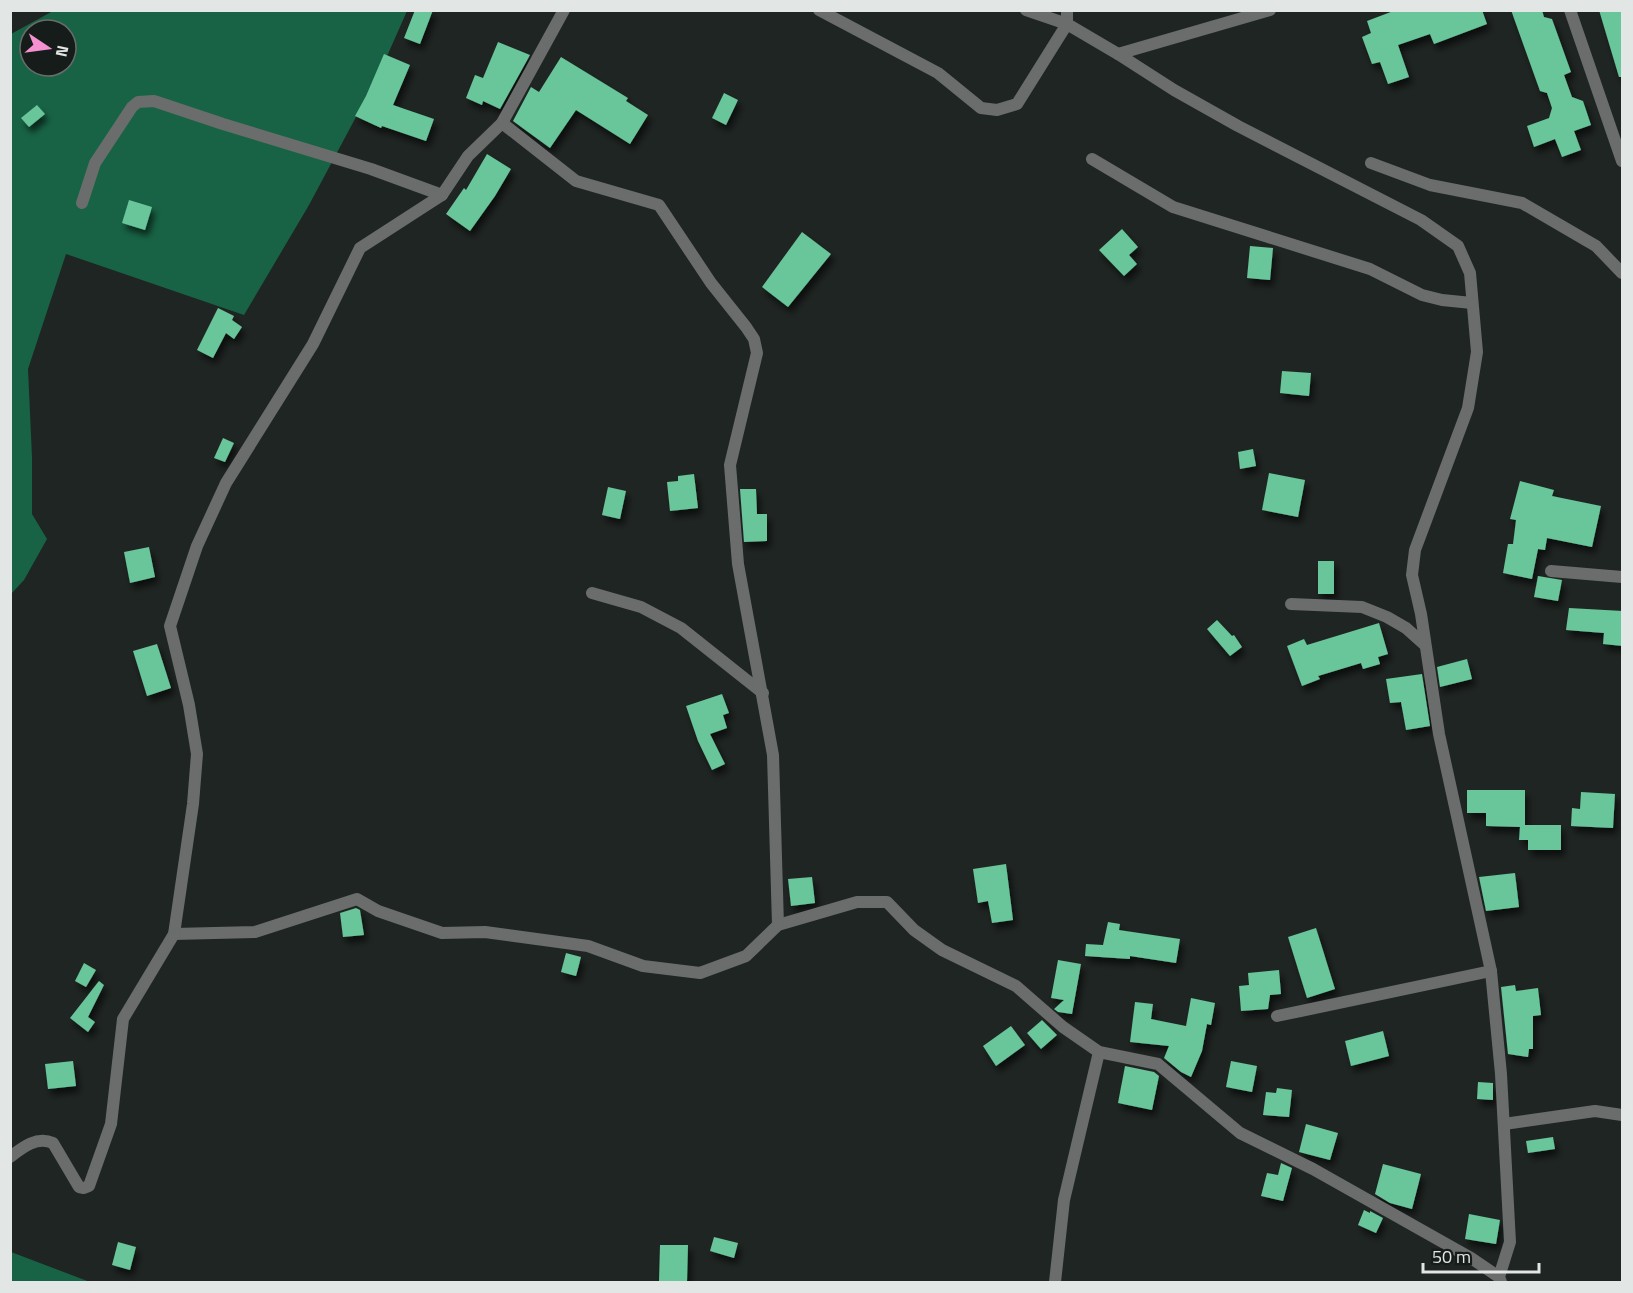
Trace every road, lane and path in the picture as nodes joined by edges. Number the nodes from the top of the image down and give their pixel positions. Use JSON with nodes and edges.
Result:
{"nodes":[{"id":1,"x":564,"y":10,"type":"edge"},
{"id":2,"x":1026,"y":10,"type":"edge"},
{"id":3,"x":1068,"y":10,"type":"edge"},
{"id":4,"x":1270,"y":10,"type":"edge"},
{"id":5,"x":1570,"y":10,"type":"edge"},
{"id":6,"x":824,"y":12,"type":"edge"},
{"id":7,"x":1067,"y":24,"type":"junction"},
{"id":8,"x":1118,"y":54,"type":"junction"},
{"id":9,"x":502,"y":123,"type":"junction"},
{"id":10,"x":1092,"y":159,"type":"dead end"},
{"id":11,"x":1622,"y":161,"type":"edge"},
{"id":12,"x":1371,"y":162,"type":"dead end"},
{"id":13,"x":442,"y":195,"type":"junction"},
{"id":14,"x":82,"y":203,"type":"dead end"},
{"id":15,"x":1623,"y":273,"type":"edge"},
{"id":16,"x":1472,"y":303,"type":"junction"},
{"id":17,"x":1551,"y":571,"type":"dead end"},
{"id":18,"x":1623,"y":577,"type":"edge"},
{"id":19,"x":592,"y":593,"type":"dead end"},
{"id":20,"x":1292,"y":604,"type":"dead end"},
{"id":21,"x":1425,"y":645,"type":"junction"},
{"id":22,"x":763,"y":693,"type":"junction"},
{"id":23,"x":777,"y":925,"type":"junction"},
{"id":24,"x":174,"y":934,"type":"junction"},
{"id":25,"x":1491,"y":971,"type":"junction"},
{"id":26,"x":1277,"y":1016,"type":"dead end"},
{"id":27,"x":1099,"y":1052,"type":"junction"},
{"id":28,"x":1623,"y":1115,"type":"edge"},
{"id":29,"x":1504,"y":1124,"type":"junction"},
{"id":30,"x":10,"y":1157,"type":"edge"},
{"id":31,"x":1500,"y":1280,"type":"edge"},
{"id":32,"x":1055,"y":1282,"type":"edge"}],
"edges":[{"from":1,"to":9,"type":"street"},
{"from":2,"to":7,"type":"street"},
{"from":3,"to":7,"type":"street"},
{"from":4,"to":8,"type":"street"},
{"from":5,"to":11,"type":"street"},
{"from":6,"to":7,"type":"street"},
{"from":7,"to":8,"type":"street"},
{"from":8,"to":16,"type":"street"},
{"from":9,"to":13,"type":"street"},
{"from":9,"to":22,"type":"street"},
{"from":10,"to":16,"type":"street"},
{"from":12,"to":15,"type":"street"},
{"from":13,"to":14,"type":"street"},
{"from":13,"to":24,"type":"street"},
{"from":16,"to":21,"type":"street"},
{"from":17,"to":18,"type":"street"},
{"from":19,"to":22,"type":"street"},
{"from":20,"to":21,"type":"street"},
{"from":21,"to":25,"type":"street"},
{"from":22,"to":23,"type":"street"},
{"from":23,"to":24,"type":"street"},
{"from":23,"to":27,"type":"street"},
{"from":24,"to":30,"type":"street"},
{"from":25,"to":26,"type":"street"},
{"from":25,"to":29,"type":"street"},
{"from":27,"to":31,"type":"street"},
{"from":27,"to":32,"type":"street"},
{"from":28,"to":29,"type":"street"},
{"from":29,"to":31,"type":"street"}]}
